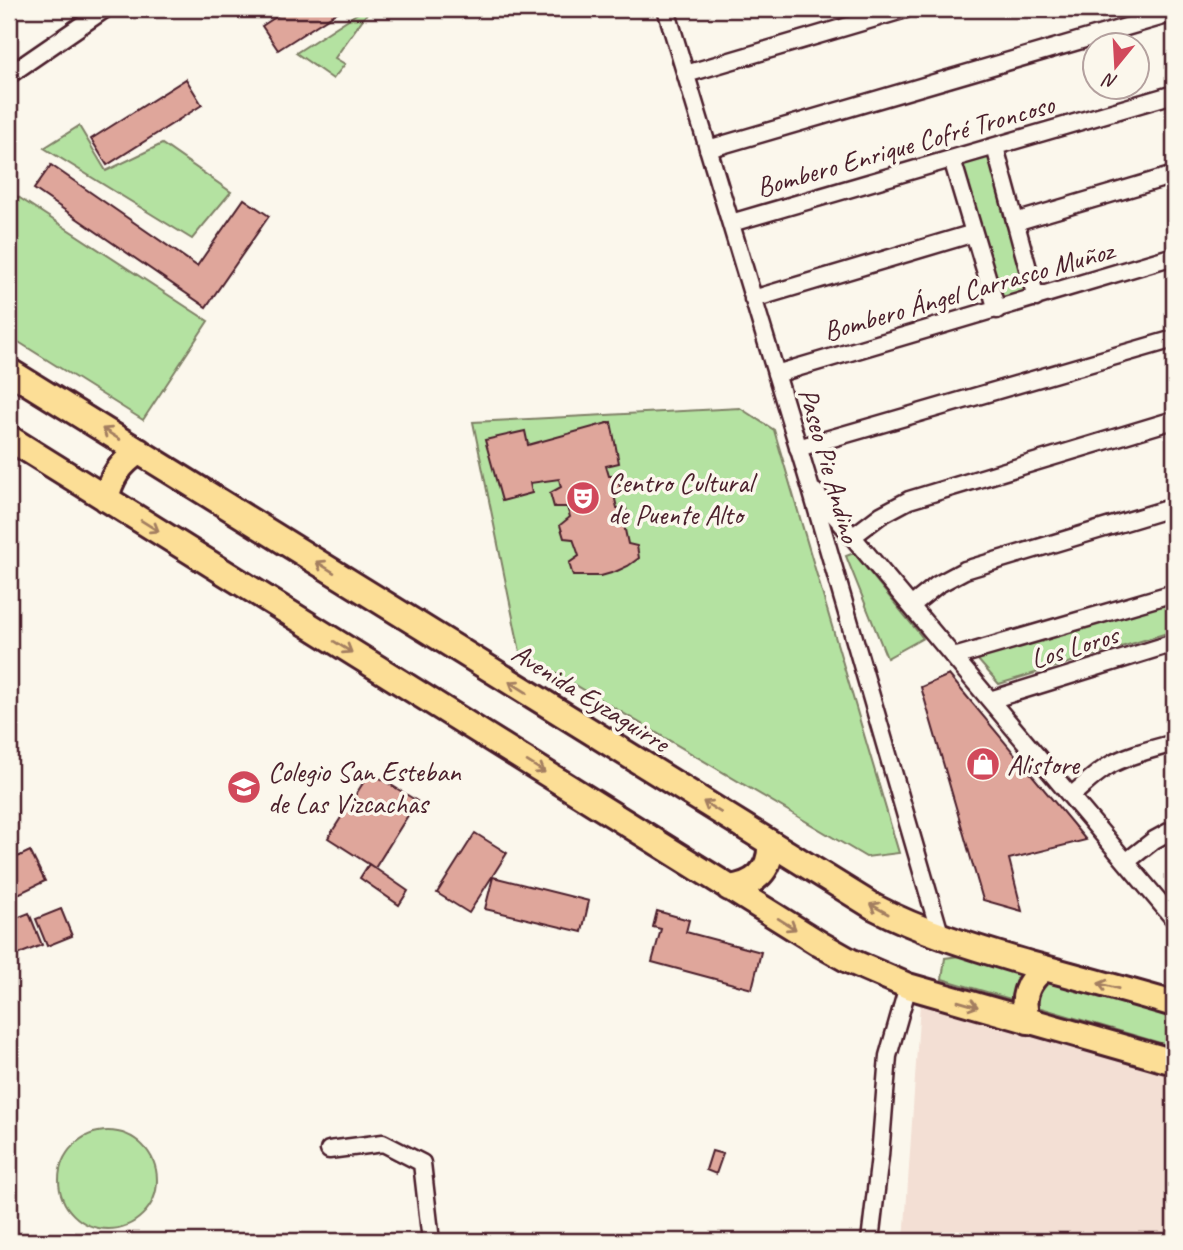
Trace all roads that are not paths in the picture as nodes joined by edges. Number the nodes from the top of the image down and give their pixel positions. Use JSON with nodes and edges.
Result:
{"nodes":[{"id":1,"x":105,"y":9,"type":"edge"},
{"id":2,"x":666,"y":9,"type":"edge"},
{"id":3,"x":906,"y":9,"type":"edge"},
{"id":4,"x":1174,"y":13,"type":"edge"},
{"id":5,"x":686,"y":74,"type":"junction"},
{"id":6,"x":9,"y":75,"type":"edge"},
{"id":7,"x":1174,"y":94,"type":"edge"},
{"id":8,"x":995,"y":147,"type":"junction"},
{"id":9,"x":708,"y":149,"type":"junction"},
{"id":10,"x":952,"y":159,"type":"junction"},
{"id":11,"x":1174,"y":174,"type":"edge"},
{"id":12,"x":1015,"y":222,"type":"junction"},
{"id":13,"x":731,"y":223,"type":"junction"},
{"id":14,"x":974,"y":233,"type":"junction"},
{"id":15,"x":1174,"y":257,"type":"edge"},
{"id":16,"x":1036,"y":298,"type":"junction"},
{"id":17,"x":753,"y":299,"type":"junction"},
{"id":18,"x":997,"y":310,"type":"junction"},
{"id":19,"x":1174,"y":339,"type":"edge"},
{"id":20,"x":9,"y":371,"type":"edge"},
{"id":21,"x":776,"y":374,"type":"junction"},
{"id":22,"x":1174,"y":420,"type":"edge"},
{"id":23,"x":9,"y":438,"type":"edge"},
{"id":24,"x":798,"y":448,"type":"junction"},
{"id":25,"x":139,"y":451,"type":"junction"},
{"id":26,"x":810,"y":486,"type":"junction"},
{"id":27,"x":106,"y":499,"type":"junction"},
{"id":28,"x":1174,"y":507,"type":"edge"},
{"id":29,"x":852,"y":537,"type":"junction"},
{"id":30,"x":1174,"y":593,"type":"edge"},
{"id":31,"x":911,"y":606,"type":"junction"},
{"id":32,"x":1174,"y":643,"type":"edge"},
{"id":33,"x":954,"y":657,"type":"junction"},
{"id":34,"x":990,"y":700,"type":"junction"},
{"id":35,"x":1174,"y":743,"type":"edge"},
{"id":36,"x":1071,"y":796,"type":"junction"},
{"id":37,"x":1174,"y":829,"type":"edge"},
{"id":38,"x":770,"y":843,"type":"junction"},
{"id":39,"x":1126,"y":862,"type":"junction"},
{"id":40,"x":729,"y":888,"type":"junction"},
{"id":41,"x":1174,"y":919,"type":"edge"},
{"id":42,"x":941,"y":937,"type":"junction"},
{"id":43,"x":1045,"y":968,"type":"junction"},
{"id":44,"x":908,"y":986,"type":"junction"},
{"id":45,"x":1174,"y":1004,"type":"edge"},
{"id":46,"x":1028,"y":1021,"type":"junction"},
{"id":47,"x":1174,"y":1062,"type":"edge"},
{"id":48,"x":329,"y":1150,"type":"dead end"},
{"id":49,"x":431,"y":1241,"type":"edge"},
{"id":50,"x":870,"y":1241,"type":"edge"}],
"edges":[{"from":1,"to":6,"type":"street"},
{"from":2,"to":5,"type":"street","name":"Paseo Pie Andino"},
{"from":3,"to":5,"type":"street"},
{"from":4,"to":9,"type":"street"},
{"from":5,"to":9,"type":"street","name":"Paseo Pie Andino"},
{"from":7,"to":8,"type":"street","name":"Bombero Enrique Cofré Troncoso"},
{"from":8,"to":10,"type":"street","name":"Bombero Enrique Cofré Troncoso"},
{"from":8,"to":12,"type":"street"},
{"from":9,"to":13,"type":"street","name":"Paseo Pie Andino"},
{"from":10,"to":13,"type":"street","name":"Bombero Enrique Cofré Troncoso"},
{"from":10,"to":14,"type":"street"},
{"from":11,"to":12,"type":"street"},
{"from":12,"to":16,"type":"street"},
{"from":13,"to":17,"type":"street","name":"Paseo Pie Andino"},
{"from":14,"to":17,"type":"street"},
{"from":14,"to":18,"type":"street"},
{"from":15,"to":16,"type":"street","name":"Bombero Ángel Carrasco Muñoz"},
{"from":16,"to":18,"type":"street","name":"Bombero Ángel Carrasco Muñoz"},
{"from":17,"to":21,"type":"street","name":"Paseo Pie Andino"},
{"from":18,"to":21,"type":"street","name":"Bombero Ángel Carrasco Muñoz"},
{"from":19,"to":24,"type":"street"},
{"from":25,"to":20,"type":"main road","name":"Avenida Eyzaguirre","one_way":true},
{"from":21,"to":24,"type":"street","name":"Paseo Pie Andino"},
{"from":22,"to":29,"type":"street"},
{"from":23,"to":27,"type":"main road"},
{"from":24,"to":26,"type":"street","name":"Paseo Pie Andino"},
{"from":25,"to":27,"type":"main road"},
{"from":38,"to":25,"type":"main road","name":"Avenida Eyzaguirre","one_way":true},
{"from":26,"to":29,"type":"street"},
{"from":26,"to":42,"type":"street","name":"Paseo Pie Andino"},
{"from":27,"to":40,"type":"main road","one_way":true},
{"from":28,"to":31,"type":"street"},
{"from":29,"to":31,"type":"street"},
{"from":30,"to":33,"type":"street"},
{"from":31,"to":33,"type":"street"},
{"from":32,"to":34,"type":"street","name":"Los Loros"},
{"from":33,"to":34,"type":"street"},
{"from":34,"to":36,"type":"street"},
{"from":35,"to":36,"type":"street"},
{"from":36,"to":39,"type":"street"},
{"from":37,"to":39,"type":"street"},
{"from":38,"to":40,"type":"main road"},
{"from":42,"to":38,"type":"main road","name":"Avenida Eyzaguirre","one_way":true},
{"from":39,"to":41,"type":"street"},
{"from":40,"to":44,"type":"main road","one_way":true},
{"from":42,"to":43,"type":"main road","name":"Avenida Eyzaguirre"},
{"from":45,"to":43,"type":"main road","name":"Avenida Eyzaguirre","one_way":true},
{"from":43,"to":46,"type":"main road"},
{"from":44,"to":46,"type":"main road","one_way":true},
{"from":44,"to":50,"type":"street"},
{"from":46,"to":47,"type":"main road"},
{"from":48,"to":49,"type":"street"}]}
